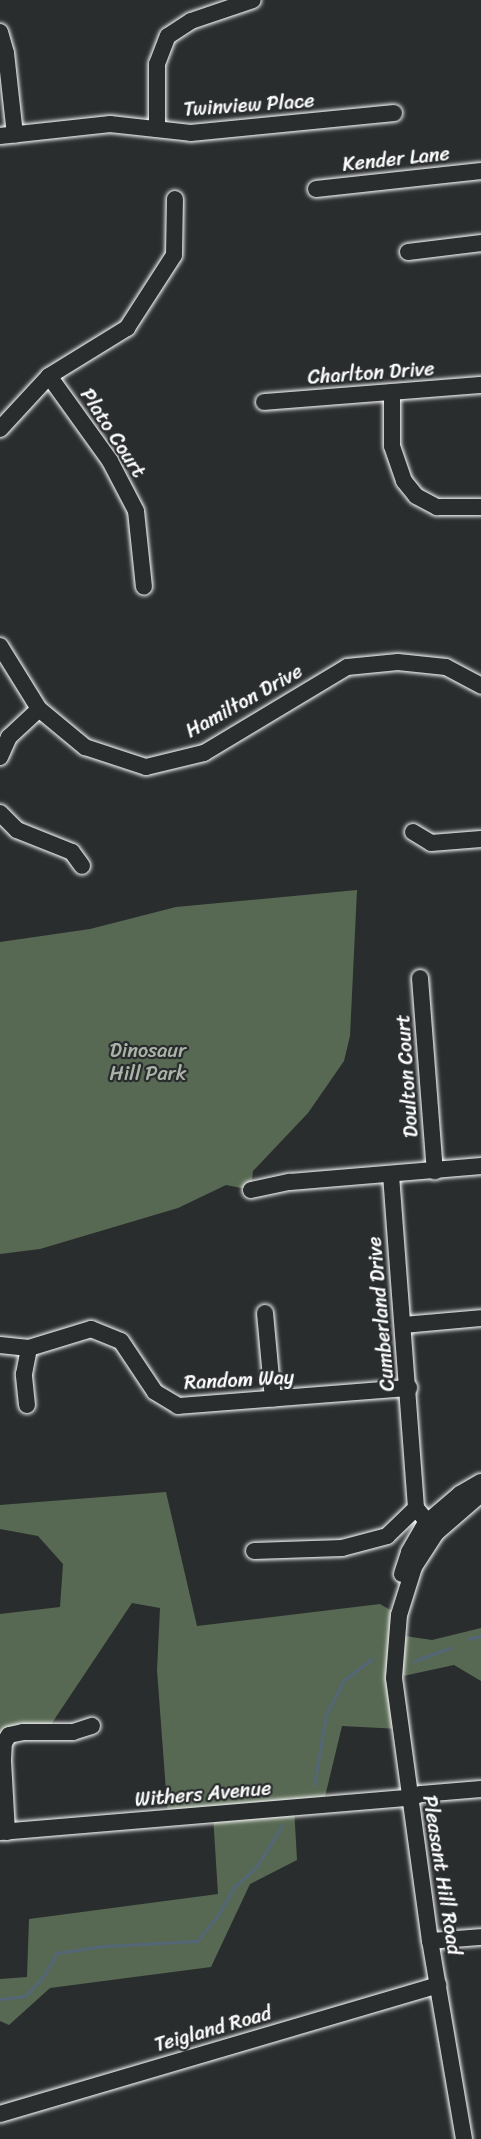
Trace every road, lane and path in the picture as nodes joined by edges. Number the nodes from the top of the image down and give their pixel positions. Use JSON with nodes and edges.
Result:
{"nodes":[{"id":1,"x":253,"y":0,"type":"edge"},
{"id":2,"x":0,"y":32,"type":"edge"},
{"id":3,"x":394,"y":114,"type":"dead end"},
{"id":4,"x":158,"y":129,"type":"junction"},
{"id":5,"x":7,"y":135,"type":"edge"},
{"id":6,"x":481,"y":171,"type":"edge"},
{"id":7,"x":316,"y":189,"type":"dead end"},
{"id":8,"x":175,"y":199,"type":"dead end"},
{"id":9,"x":481,"y":243,"type":"edge"},
{"id":10,"x":408,"y":252,"type":"dead end"},
{"id":11,"x":49,"y":376,"type":"junction"},
{"id":12,"x":481,"y":385,"type":"edge"},
{"id":13,"x":392,"y":392,"type":"junction"},
{"id":14,"x":264,"y":402,"type":"dead end"},
{"id":15,"x":0,"y":429,"type":"edge"},
{"id":16,"x":481,"y":507,"type":"edge"},
{"id":17,"x":144,"y":587,"type":"dead end"},
{"id":18,"x":0,"y":646,"type":"edge"},
{"id":19,"x":481,"y":686,"type":"edge"},
{"id":20,"x":39,"y":710,"type":"junction"},
{"id":21,"x":0,"y":757,"type":"edge"},
{"id":22,"x":0,"y":813,"type":"edge"},
{"id":23,"x":412,"y":832,"type":"dead end"},
{"id":24,"x":481,"y":839,"type":"edge"},
{"id":25,"x":82,"y":866,"type":"dead end"},
{"id":26,"x":420,"y":978,"type":"dead end"},
{"id":27,"x":481,"y":1166,"type":"edge"},
{"id":28,"x":435,"y":1170,"type":"junction"},
{"id":29,"x":391,"y":1175,"type":"junction"},
{"id":30,"x":251,"y":1190,"type":"dead end"},
{"id":31,"x":265,"y":1313,"type":"dead end"},
{"id":32,"x":481,"y":1318,"type":"edge"},
{"id":33,"x":403,"y":1325,"type":"junction"},
{"id":34,"x":0,"y":1345,"type":"edge"},
{"id":35,"x":29,"y":1348,"type":"junction"},
{"id":36,"x":409,"y":1388,"type":"junction"},
{"id":37,"x":273,"y":1400,"type":"junction"},
{"id":38,"x":27,"y":1405,"type":"dead end"},
{"id":39,"x":481,"y":1482,"type":"edge"},
{"id":40,"x":481,"y":1494,"type":"edge"},
{"id":41,"x":416,"y":1509,"type":"junction"},
{"id":42,"x":431,"y":1528,"type":"junction"},
{"id":43,"x":254,"y":1551,"type":"dead end"},
{"id":44,"x":92,"y":1726,"type":"dead end"},
{"id":45,"x":481,"y":1789,"type":"edge"},
{"id":46,"x":409,"y":1798,"type":"junction"},
{"id":47,"x":4,"y":1832,"type":"edge"},
{"id":48,"x":481,"y":1937,"type":"edge"},
{"id":49,"x":430,"y":1941,"type":"junction"},
{"id":50,"x":438,"y":1985,"type":"junction"},
{"id":51,"x":0,"y":2114,"type":"edge"},
{"id":52,"x":464,"y":2139,"type":"edge"}],
"edges":[{"from":1,"to":4,"type":"street"},
{"from":2,"to":5,"type":"street"},
{"from":3,"to":4,"type":"street","name":"Twinview Place"},
{"from":4,"to":5,"type":"street","name":"Twinview Place"},
{"from":6,"to":7,"type":"street","name":"Kender Lane"},
{"from":8,"to":11,"type":"street"},
{"from":9,"to":10,"type":"street"},
{"from":11,"to":15,"type":"street"},
{"from":11,"to":17,"type":"street","name":"Plato Court"},
{"from":12,"to":13,"type":"street","name":"Charlton Drive"},
{"from":13,"to":14,"type":"street","name":"Charlton Drive"},
{"from":13,"to":16,"type":"street"},
{"from":18,"to":20,"type":"street","name":"Hamilton Drive"},
{"from":19,"to":20,"type":"street","name":"Hamilton Drive"},
{"from":20,"to":21,"type":"street"},
{"from":22,"to":25,"type":"street"},
{"from":23,"to":24,"type":"street"},
{"from":26,"to":28,"type":"street","name":"Doulton Court"},
{"from":27,"to":28,"type":"street"},
{"from":28,"to":29,"type":"street"},
{"from":29,"to":30,"type":"street"},
{"from":29,"to":33,"type":"street","name":"Cumberland Drive"},
{"from":31,"to":37,"type":"street"},
{"from":32,"to":33,"type":"street"},
{"from":33,"to":36,"type":"street","name":"Cumberland Drive"},
{"from":34,"to":35,"type":"street","name":"Random Way"},
{"from":35,"to":37,"type":"street","name":"Random Way"},
{"from":35,"to":38,"type":"street"},
{"from":36,"to":37,"type":"street","name":"Random Way"},
{"from":36,"to":41,"type":"street","name":"Cumberland Drive"},
{"from":39,"to":42,"type":"street","name":"Pleasant Hill Road"},
{"from":40,"to":42,"type":"street","name":"Pleasant Hill Road"},
{"from":41,"to":42,"type":"street"},
{"from":41,"to":43,"type":"street"},
{"from":42,"to":46,"type":"street","name":"Pleasant Hill Road"},
{"from":44,"to":47,"type":"street"},
{"from":45,"to":46,"type":"street","name":"Withers Avenue"},
{"from":46,"to":47,"type":"street","name":"Withers Avenue"},
{"from":46,"to":49,"type":"street","name":"Pleasant Hill Road"},
{"from":48,"to":49,"type":"street"},
{"from":49,"to":50,"type":"street","name":"Pleasant Hill Road"},
{"from":50,"to":51,"type":"street","name":"Teigland Road"},
{"from":50,"to":52,"type":"street","name":"Pleasant Hill Road"}]}
